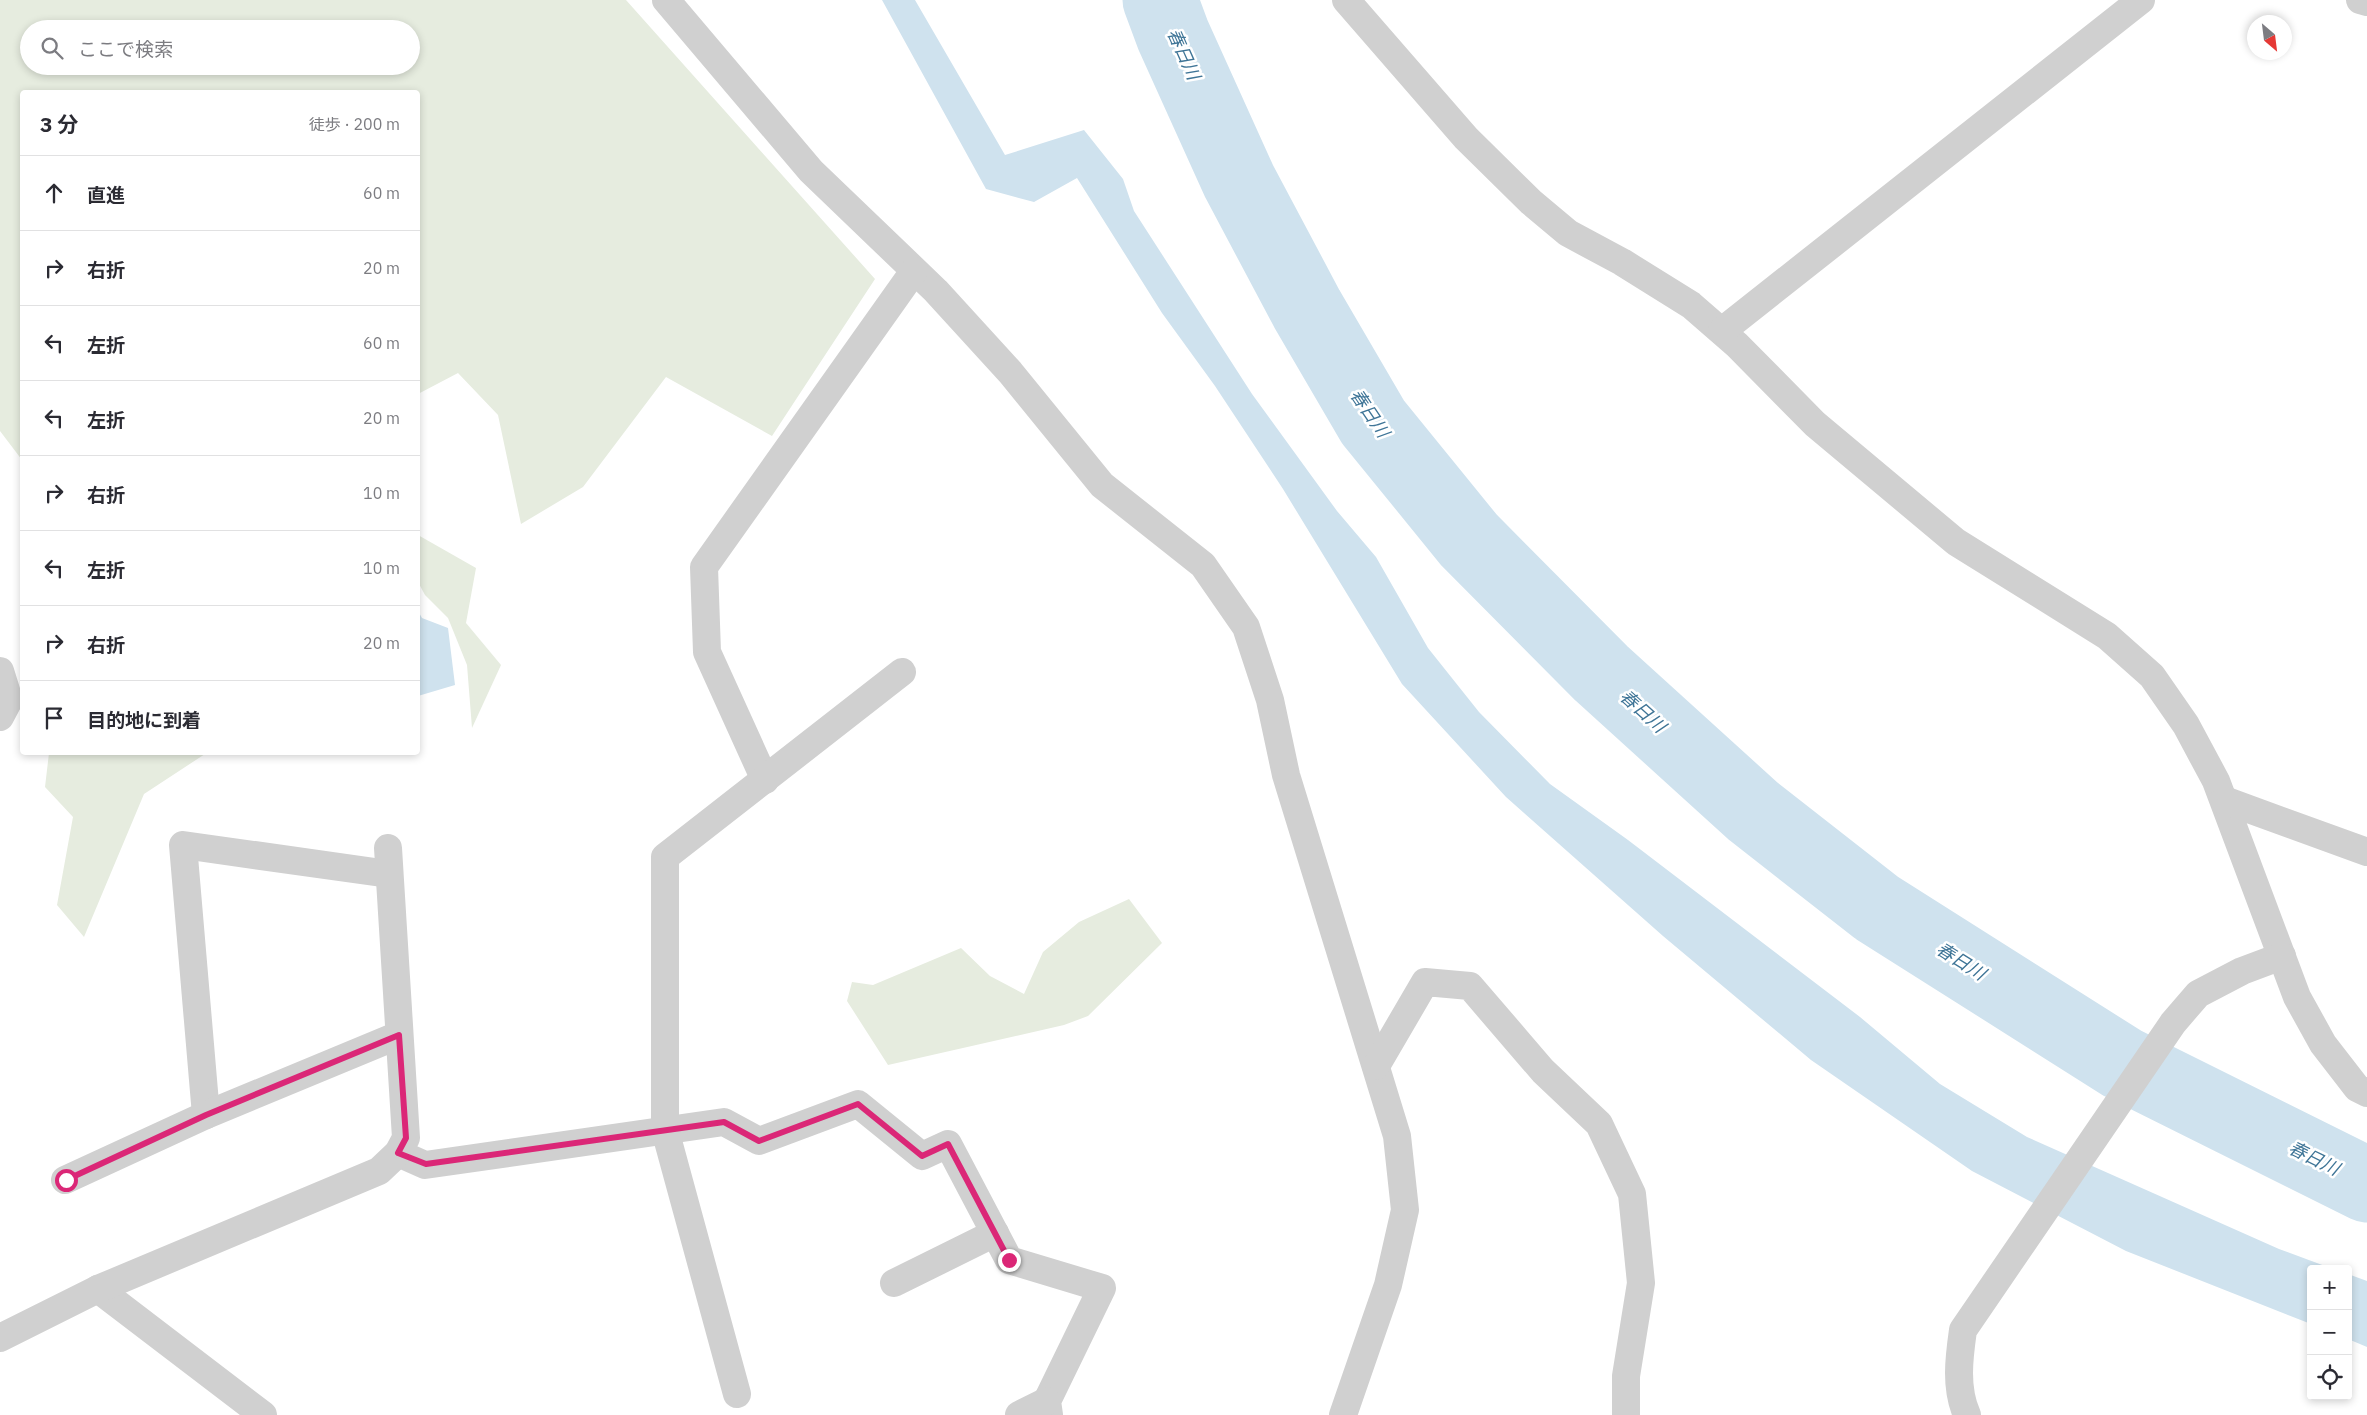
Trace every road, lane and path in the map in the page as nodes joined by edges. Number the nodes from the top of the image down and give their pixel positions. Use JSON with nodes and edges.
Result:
{"nodes":[{"id":1,"x":666,"y":0,"type":"edge"},
{"id":2,"x":1346,"y":0,"type":"edge"},
{"id":3,"x":2141,"y":0,"type":"edge"},
{"id":4,"x":2360,"y":0,"type":"edge"},
{"id":5,"x":2367,"y":2,"type":"edge"},
{"id":6,"x":914,"y":271,"type":"junction"},
{"id":7,"x":1722,"y":331,"type":"junction"},
{"id":8,"x":0,"y":671,"type":"edge"},
{"id":9,"x":902,"y":672,"type":"dead end"},
{"id":10,"x":0,"y":718,"type":"edge"},
{"id":11,"x":764,"y":780,"type":"junction"},
{"id":12,"x":2224,"y":800,"type":"junction"},
{"id":13,"x":2367,"y":852,"type":"edge"},
{"id":14,"x":2282,"y":956,"type":"junction"},
{"id":15,"x":399,"y":1035,"type":"junction"},
{"id":16,"x":1376,"y":1066,"type":"junction"},
{"id":17,"x":2367,"y":1094,"type":"edge"},
{"id":18,"x":206,"y":1115,"type":"junction"},
{"id":19,"x":665,"y":1130,"type":"junction"},
{"id":20,"x":398,"y":1153,"type":"junction"},
{"id":21,"x":66,"y":1180,"type":"dead end"},
{"id":22,"x":995,"y":1233,"type":"junction"},
{"id":23,"x":894,"y":1283,"type":"dead end"},
{"id":24,"x":98,"y":1289,"type":"junction"},
{"id":25,"x":0,"y":1338,"type":"edge"},
{"id":26,"x":736,"y":1394,"type":"dead end"},
{"id":27,"x":1048,"y":1408,"type":"edge"},
{"id":28,"x":263,"y":1415,"type":"edge"},
{"id":29,"x":1019,"y":1415,"type":"edge"},
{"id":30,"x":1343,"y":1415,"type":"edge"},
{"id":31,"x":1626,"y":1415,"type":"edge"},
{"id":32,"x":1967,"y":1415,"type":"edge"}],
"edges":[{"from":1,"to":6,"type":"street"},
{"from":2,"to":7,"type":"street"},
{"from":3,"to":7,"type":"street"},
{"from":4,"to":5,"type":"street"},
{"from":6,"to":11,"type":"street"},
{"from":6,"to":16,"type":"street"},
{"from":7,"to":12,"type":"street"},
{"from":8,"to":10,"type":"street"},
{"from":9,"to":11,"type":"street"},
{"from":11,"to":19,"type":"street"},
{"from":12,"to":13,"type":"street"},
{"from":12,"to":14,"type":"street"},
{"from":14,"to":17,"type":"street"},
{"from":14,"to":32,"type":"street"},
{"from":15,"to":18,"type":"street"},
{"from":15,"to":18,"type":"street"},
{"from":15,"to":20,"type":"street"},
{"from":16,"to":30,"type":"street"},
{"from":16,"to":31,"type":"street"},
{"from":18,"to":21,"type":"street"},
{"from":19,"to":20,"type":"street"},
{"from":19,"to":22,"type":"street"},
{"from":19,"to":26,"type":"street"},
{"from":20,"to":24,"type":"street"},
{"from":22,"to":23,"type":"street"},
{"from":22,"to":27,"type":"street"},
{"from":24,"to":25,"type":"street"},
{"from":24,"to":28,"type":"street"},
{"from":27,"to":29,"type":"street"}]}
